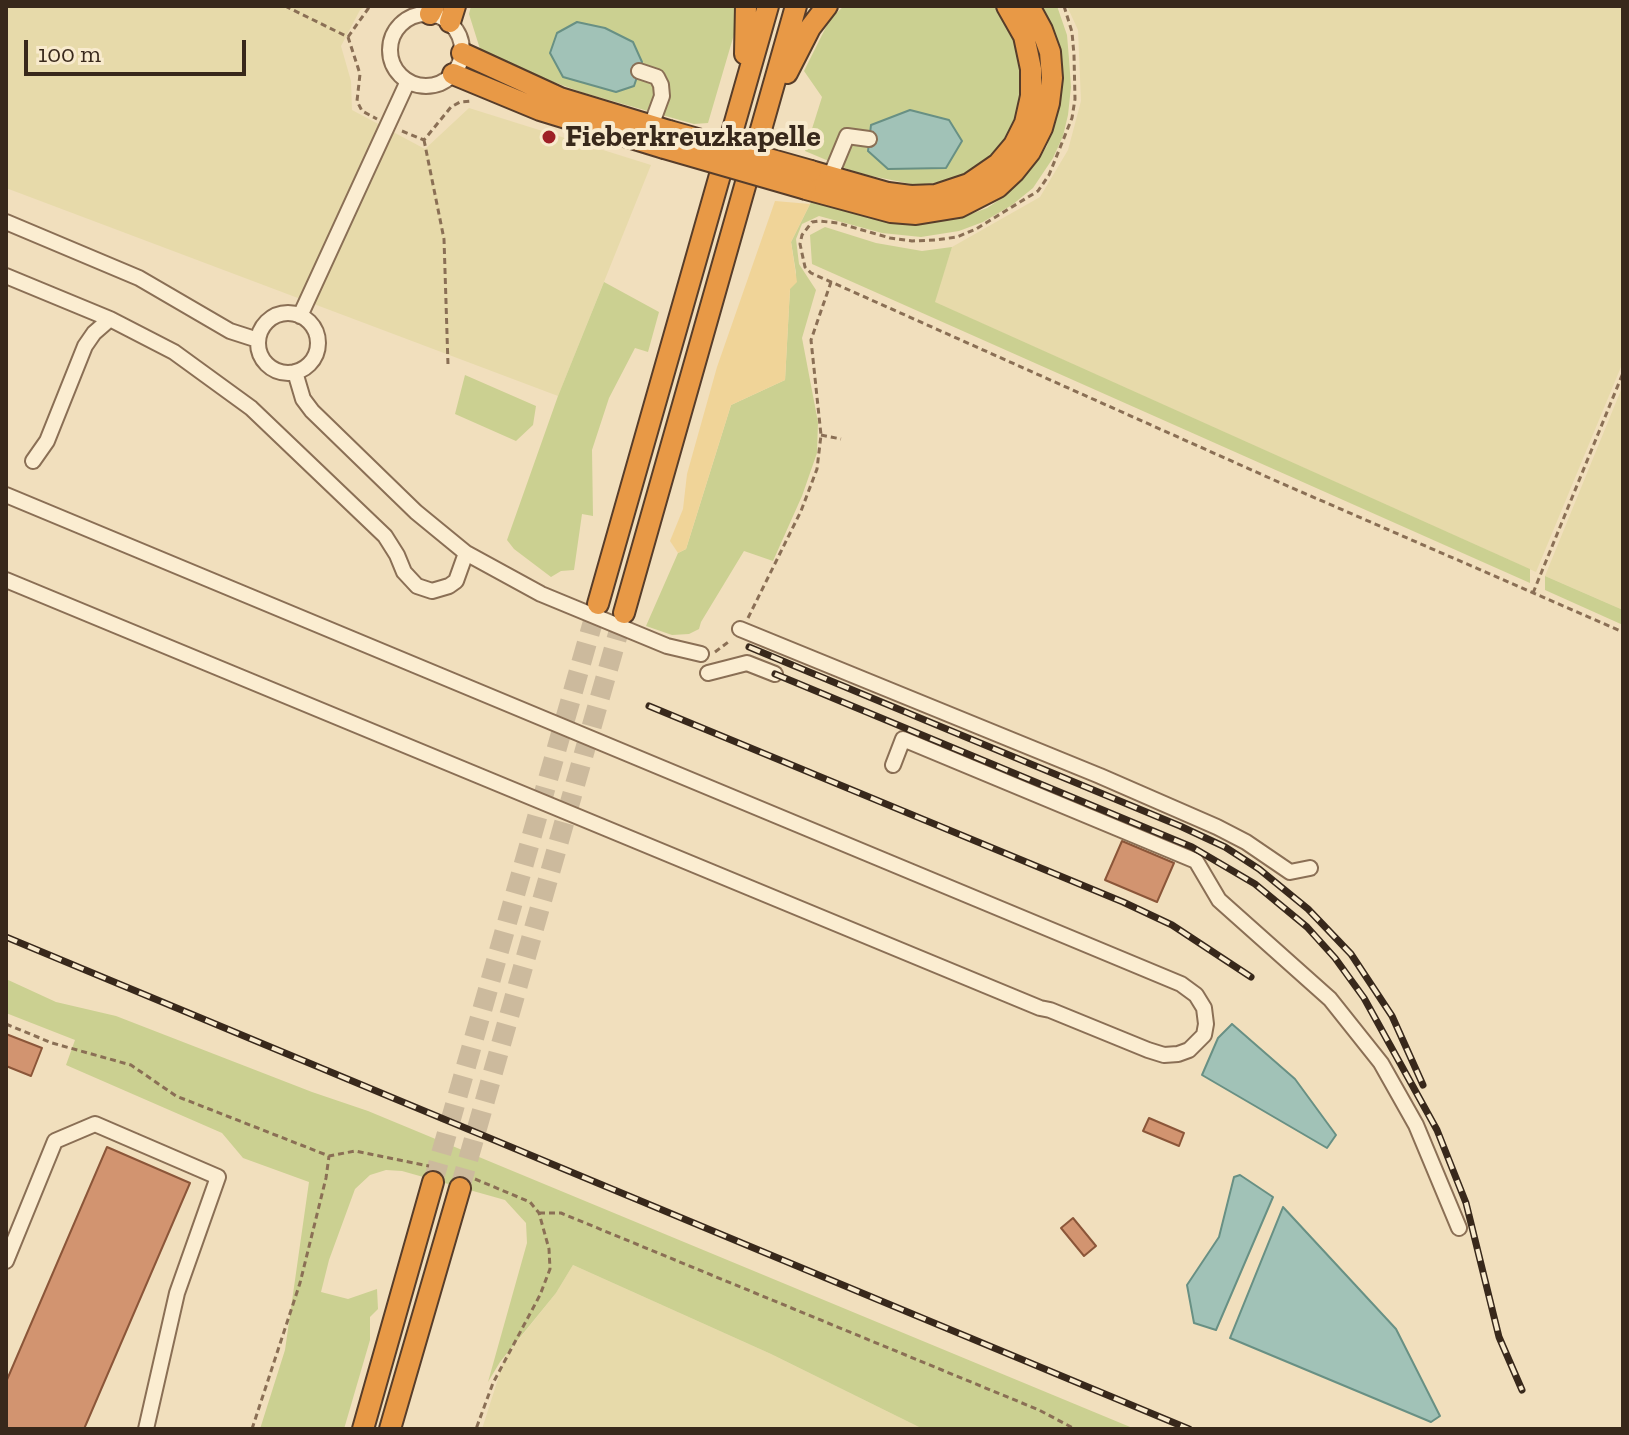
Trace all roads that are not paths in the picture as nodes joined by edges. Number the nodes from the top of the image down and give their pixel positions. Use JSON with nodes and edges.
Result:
{"nodes":[{"id":1,"x":746,"y":6,"type":"edge"},
{"id":2,"x":768,"y":6,"type":"edge"},
{"id":3,"x":796,"y":6,"type":"edge"},
{"id":4,"x":827,"y":6,"type":"edge"},
{"id":5,"x":1007,"y":6,"type":"edge"},
{"id":6,"x":1029,"y":6,"type":"edge"},
{"id":7,"x":432,"y":10,"type":"edge"},
{"id":8,"x":452,"y":14,"type":"edge"},
{"id":9,"x":462,"y":53,"type":"junction"},
{"id":10,"x":639,"y":71,"type":"dead end"},
{"id":11,"x":453,"y":74,"type":"junction"},
{"id":12,"x":408,"y":81,"type":"junction"},
{"id":13,"x":744,"y":90,"type":"junction"},
{"id":14,"x":661,"y":135,"type":"junction"},
{"id":15,"x":759,"y":135,"type":"junction"},
{"id":16,"x":869,"y":139,"type":"dead end"},
{"id":17,"x":816,"y":179,"type":"junction"},
{"id":18,"x":6,"y":222,"type":"edge"},
{"id":19,"x":6,"y":276,"type":"edge"},
{"id":20,"x":300,"y":316,"type":"junction"},
{"id":21,"x":110,"y":319,"type":"junction"},
{"id":22,"x":258,"y":340,"type":"junction"},
{"id":23,"x":295,"y":372,"type":"junction"},
{"id":24,"x":33,"y":461,"type":"dead end"},
{"id":25,"x":6,"y":495,"type":"edge"},
{"id":26,"x":466,"y":553,"type":"junction"},
{"id":27,"x":6,"y":580,"type":"edge"},
{"id":28,"x":598,"y":604,"type":"tunnel mouth"},
{"id":29,"x":624,"y":613,"type":"tunnel mouth"},
{"id":30,"x":740,"y":629,"type":"dead end"},
{"id":31,"x":701,"y":654,"type":"dead end"},
{"id":32,"x":708,"y":673,"type":"dead end"},
{"id":33,"x":775,"y":674,"type":"dead end"},
{"id":34,"x":893,"y":765,"type":"dead end"},
{"id":35,"x":1310,"y":868,"type":"dead end"},
{"id":36,"x":433,"y":1175,"type":"tunnel mouth"},
{"id":37,"x":467,"y":1184,"type":"tunnel mouth"},
{"id":38,"x":1459,"y":1228,"type":"dead end"},
{"id":39,"x":6,"y":1261,"type":"edge"},
{"id":40,"x":146,"y":1429,"type":"edge"},
{"id":41,"x":363,"y":1429,"type":"edge"},
{"id":42,"x":390,"y":1429,"type":"edge"}],
"edges":[{"from":1,"to":13,"type":"highway"},
{"from":2,"to":13,"type":"highway"},
{"from":3,"to":15,"type":"highway"},
{"from":4,"to":15,"type":"highway"},
{"from":5,"to":17,"type":"highway"},
{"from":6,"to":17,"type":"highway"},
{"from":7,"to":8,"type":"lane"},
{"from":7,"to":12,"type":"lane"},
{"from":8,"to":9,"type":"lane"},
{"from":9,"to":11,"type":"lane"},
{"from":9,"to":14,"type":"highway"},
{"from":10,"to":14,"type":"lane"},
{"from":11,"to":12,"type":"lane"},
{"from":11,"to":14,"type":"highway"},
{"from":12,"to":20,"type":"lane"},
{"from":13,"to":28,"type":"highway"},
{"from":14,"to":17,"type":"highway","bridge":true},
{"from":15,"to":29,"type":"highway"},
{"from":16,"to":17,"type":"lane"},
{"from":18,"to":22,"type":"lane"},
{"from":19,"to":21,"type":"lane"},
{"from":20,"to":22,"type":"lane"},
{"from":20,"to":23,"type":"lane"},
{"from":21,"to":24,"type":"lane"},
{"from":21,"to":26,"type":"lane"},
{"from":22,"to":23,"type":"lane"},
{"from":23,"to":26,"type":"lane"},
{"from":25,"to":27,"type":"lane"},
{"from":26,"to":31,"type":"lane"},
{"from":30,"to":35,"type":"lane"},
{"from":32,"to":33,"type":"lane"},
{"from":34,"to":38,"type":"lane"},
{"from":36,"to":41,"type":"highway"},
{"from":37,"to":42,"type":"highway"},
{"from":39,"to":40,"type":"lane"}]}
